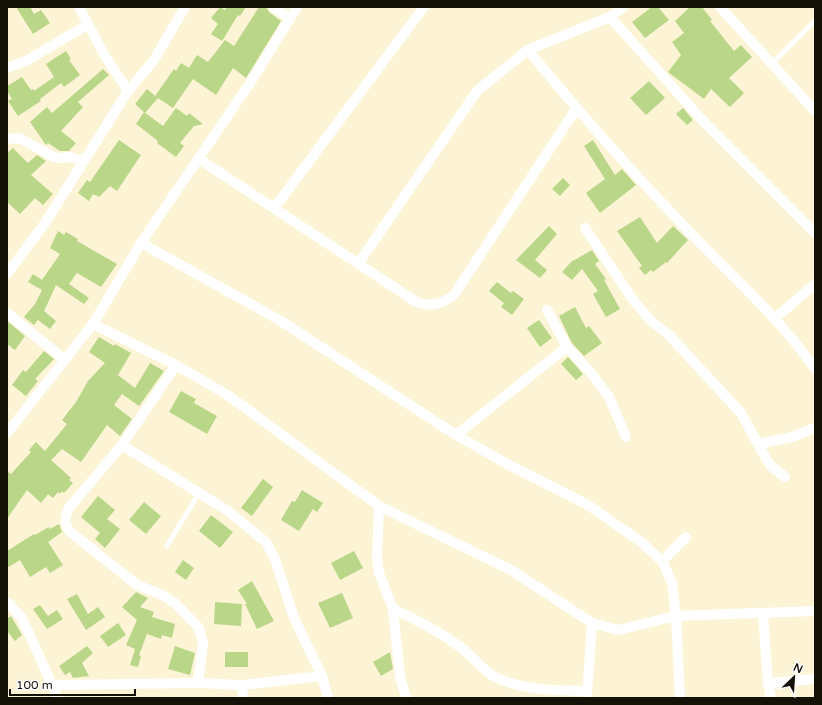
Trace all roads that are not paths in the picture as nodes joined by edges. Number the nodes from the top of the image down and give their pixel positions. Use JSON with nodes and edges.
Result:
{"nodes":[{"id":1,"x":79,"y":7,"type":"edge"},
{"id":2,"x":185,"y":7,"type":"edge"},
{"id":3,"x":273,"y":7,"type":"edge"},
{"id":4,"x":297,"y":7,"type":"edge"},
{"id":5,"x":424,"y":7,"type":"edge"},
{"id":6,"x":623,"y":7,"type":"edge"},
{"id":7,"x":720,"y":7,"type":"edge"},
{"id":8,"x":610,"y":17,"type":"junction"},
{"id":9,"x":290,"y":18,"type":"junction"},
{"id":10,"x":815,"y":21,"type":"edge"},
{"id":11,"x":87,"y":25,"type":"junction"},
{"id":12,"x":528,"y":50,"type":"junction"},
{"id":13,"x":772,"y":63,"type":"junction"},
{"id":14,"x":7,"y":68,"type":"edge"},
{"id":15,"x":128,"y":91,"type":"junction"},
{"id":16,"x":576,"y":109,"type":"junction"},
{"id":17,"x":815,"y":111,"type":"edge"},
{"id":18,"x":7,"y":139,"type":"edge"},
{"id":19,"x":199,"y":159,"type":"junction"},
{"id":20,"x":83,"y":161,"type":"junction"},
{"id":21,"x":275,"y":207,"type":"junction"},
{"id":22,"x":585,"y":228,"type":"dead end"},
{"id":23,"x":815,"y":233,"type":"edge"},
{"id":24,"x":141,"y":243,"type":"junction"},
{"id":25,"x":358,"y":264,"type":"junction"},
{"id":26,"x":7,"y":274,"type":"edge"},
{"id":27,"x":815,"y":284,"type":"edge"},
{"id":28,"x":547,"y":310,"type":"dead end"},
{"id":29,"x":7,"y":313,"type":"edge"},
{"id":30,"x":774,"y":319,"type":"junction"},
{"id":31,"x":93,"y":324,"type":"junction"},
{"id":32,"x":567,"y":347,"type":"junction"},
{"id":33,"x":65,"y":360,"type":"junction"},
{"id":34,"x":176,"y":365,"type":"junction"},
{"id":35,"x":815,"y":369,"type":"edge"},
{"id":36,"x":815,"y":428,"type":"edge"},
{"id":37,"x":7,"y":433,"type":"edge"},
{"id":38,"x":456,"y":435,"type":"junction"},
{"id":39,"x":626,"y":437,"type":"dead end"},
{"id":40,"x":758,"y":444,"type":"junction"},
{"id":41,"x":122,"y":445,"type":"junction"},
{"id":42,"x":785,"y":477,"type":"dead end"},
{"id":43,"x":199,"y":493,"type":"junction"},
{"id":44,"x":379,"y":506,"type":"junction"},
{"id":45,"x":686,"y":536,"type":"dead end"},
{"id":46,"x":167,"y":546,"type":"dead end"},
{"id":47,"x":662,"y":561,"type":"junction"},
{"id":48,"x":7,"y":602,"type":"edge"},
{"id":49,"x":393,"y":609,"type":"junction"},
{"id":50,"x":815,"y":611,"type":"edge"},
{"id":51,"x":763,"y":613,"type":"junction"},
{"id":52,"x":676,"y":616,"type":"junction"},
{"id":53,"x":592,"y":623,"type":"junction"},
{"id":54,"x":322,"y":676,"type":"junction"},
{"id":55,"x":815,"y":678,"type":"edge"},
{"id":56,"x":198,"y":683,"type":"junction"},
{"id":57,"x":768,"y":683,"type":"junction"},
{"id":58,"x":52,"y":685,"type":"junction"},
{"id":59,"x":242,"y":685,"type":"junction"},
{"id":60,"x":587,"y":695,"type":"edge"},
{"id":61,"x":58,"y":698,"type":"edge"},
{"id":62,"x":243,"y":698,"type":"edge"},
{"id":63,"x":328,"y":698,"type":"edge"},
{"id":64,"x":406,"y":698,"type":"edge"},
{"id":65,"x":680,"y":698,"type":"edge"},
{"id":66,"x":771,"y":698,"type":"edge"}],
"edges":[{"from":1,"to":11,"type":"street"},
{"from":2,"to":15,"type":"street"},
{"from":3,"to":9,"type":"street"},
{"from":4,"to":9,"type":"street"},
{"from":5,"to":21,"type":"street"},
{"from":6,"to":8,"type":"street"},
{"from":7,"to":13,"type":"street"},
{"from":8,"to":12,"type":"street"},
{"from":8,"to":23,"type":"street"},
{"from":9,"to":19,"type":"street"},
{"from":10,"to":13,"type":"lane"},
{"from":11,"to":14,"type":"street"},
{"from":11,"to":15,"type":"street"},
{"from":12,"to":16,"type":"street"},
{"from":12,"to":25,"type":"street"},
{"from":13,"to":17,"type":"street"},
{"from":15,"to":20,"type":"street"},
{"from":16,"to":25,"type":"street"},
{"from":16,"to":30,"type":"street"},
{"from":18,"to":20,"type":"street"},
{"from":19,"to":21,"type":"street"},
{"from":19,"to":24,"type":"street"},
{"from":20,"to":26,"type":"street"},
{"from":21,"to":25,"type":"street"},
{"from":22,"to":40,"type":"street"},
{"from":24,"to":31,"type":"street"},
{"from":24,"to":38,"type":"street"},
{"from":27,"to":30,"type":"street"},
{"from":28,"to":32,"type":"street"},
{"from":29,"to":33,"type":"street"},
{"from":30,"to":35,"type":"street"},
{"from":31,"to":33,"type":"street"},
{"from":31,"to":34,"type":"street"},
{"from":32,"to":38,"type":"street"},
{"from":32,"to":39,"type":"street"},
{"from":33,"to":37,"type":"street"},
{"from":34,"to":41,"type":"street"},
{"from":34,"to":44,"type":"street"},
{"from":36,"to":40,"type":"street"},
{"from":38,"to":47,"type":"street"},
{"from":40,"to":42,"type":"street"},
{"from":41,"to":43,"type":"street"},
{"from":41,"to":56,"type":"street"},
{"from":43,"to":46,"type":"lane"},
{"from":43,"to":54,"type":"street"},
{"from":44,"to":49,"type":"street"},
{"from":44,"to":53,"type":"street"},
{"from":45,"to":47,"type":"street"},
{"from":47,"to":52,"type":"street"},
{"from":48,"to":58,"type":"street"},
{"from":49,"to":60,"type":"street"},
{"from":49,"to":64,"type":"street"},
{"from":50,"to":51,"type":"street"},
{"from":51,"to":52,"type":"street"},
{"from":51,"to":57,"type":"street"},
{"from":52,"to":53,"type":"street"},
{"from":52,"to":65,"type":"street"},
{"from":53,"to":60,"type":"street"},
{"from":54,"to":59,"type":"street"},
{"from":54,"to":63,"type":"street"},
{"from":55,"to":57,"type":"street"},
{"from":56,"to":58,"type":"street"},
{"from":56,"to":59,"type":"street"},
{"from":57,"to":66,"type":"street"},
{"from":58,"to":61,"type":"street"},
{"from":59,"to":62,"type":"street"}]}
